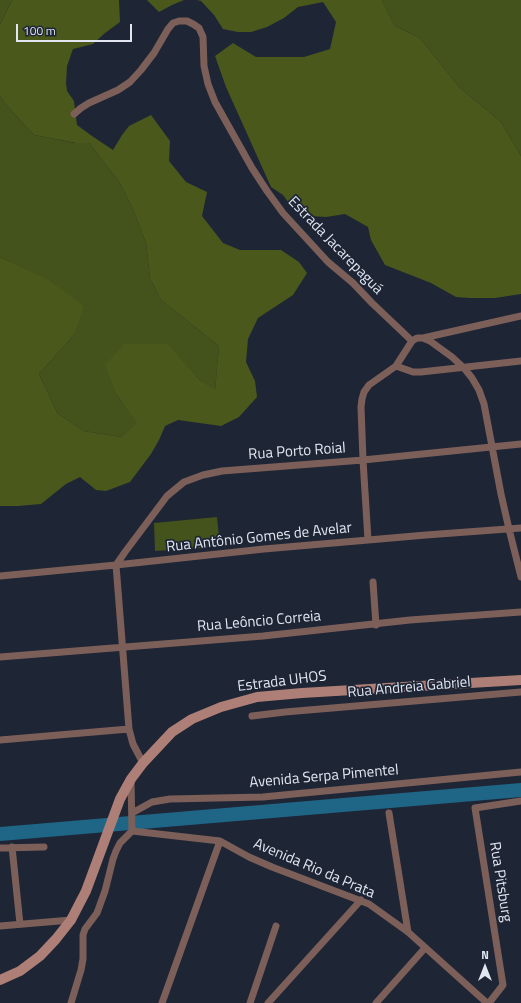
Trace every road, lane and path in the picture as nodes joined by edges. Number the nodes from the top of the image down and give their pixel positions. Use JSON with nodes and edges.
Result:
{"nodes":[{"id":1,"x":74,"y":114,"type":"dead end"},
{"id":2,"x":521,"y":316,"type":"edge"},
{"id":3,"x":423,"y":338,"type":"junction"},
{"id":4,"x":412,"y":341,"type":"junction"},
{"id":5,"x":521,"y":361,"type":"edge"},
{"id":6,"x":396,"y":366,"type":"junction"},
{"id":7,"x":464,"y":368,"type":"junction"},
{"id":8,"x":521,"y":444,"type":"edge"},
{"id":9,"x":493,"y":447,"type":"junction"},
{"id":10,"x":363,"y":460,"type":"junction"},
{"id":11,"x":521,"y":528,"type":"edge"},
{"id":12,"x":509,"y":529,"type":"junction"},
{"id":13,"x":368,"y":540,"type":"junction"},
{"id":14,"x":116,"y":565,"type":"junction"},
{"id":15,"x":0,"y":576,"type":"edge"},
{"id":16,"x":521,"y":577,"type":"edge"},
{"id":17,"x":373,"y":582,"type":"dead end"},
{"id":18,"x":521,"y":612,"type":"edge"},
{"id":19,"x":376,"y":624,"type":"junction"},
{"id":20,"x":123,"y":646,"type":"junction"},
{"id":21,"x":0,"y":657,"type":"edge"},
{"id":22,"x":521,"y":680,"type":"edge"},
{"id":23,"x":521,"y":692,"type":"edge"},
{"id":24,"x":252,"y":716,"type":"dead end"},
{"id":25,"x":129,"y":729,"type":"junction"},
{"id":26,"x":0,"y":740,"type":"edge"},
{"id":27,"x":143,"y":762,"type":"junction"},
{"id":28,"x":521,"y":772,"type":"edge"},
{"id":29,"x":131,"y":779,"type":"junction"},
{"id":30,"x":521,"y":801,"type":"edge"},
{"id":31,"x":389,"y":813,"type":"dead end"},
{"id":32,"x":132,"y":814,"type":"junction"},
{"id":33,"x":132,"y":830,"type":"junction"},
{"id":34,"x":220,"y":841,"type":"junction"},
{"id":35,"x":12,"y":847,"type":"junction"},
{"id":36,"x":44,"y":847,"type":"dead end"},
{"id":37,"x":0,"y":848,"type":"edge"},
{"id":38,"x":100,"y":856,"type":"junction"},
{"id":39,"x":113,"y":859,"type":"junction"},
{"id":40,"x":361,"y":900,"type":"junction"},
{"id":41,"x":71,"y":920,"type":"junction"},
{"id":42,"x":20,"y":924,"type":"junction"},
{"id":43,"x":0,"y":926,"type":"edge"},
{"id":44,"x":276,"y":926,"type":"dead end"},
{"id":45,"x":408,"y":932,"type":"junction"},
{"id":46,"x":425,"y":948,"type":"junction"},
{"id":47,"x":0,"y":980,"type":"edge"},
{"id":48,"x":71,"y":1003,"type":"edge"},
{"id":49,"x":162,"y":1003,"type":"edge"},
{"id":50,"x":250,"y":1003,"type":"edge"},
{"id":51,"x":268,"y":1003,"type":"edge"},
{"id":52,"x":376,"y":1003,"type":"edge"},
{"id":53,"x":488,"y":1003,"type":"edge"}],
"edges":[{"from":1,"to":4,"type":"street","name":"Estrada Jacarepaguá"},
{"from":2,"to":3,"type":"street"},
{"from":3,"to":4,"type":"street"},
{"from":3,"to":7,"type":"street"},
{"from":4,"to":6,"type":"street"},
{"from":5,"to":7,"type":"street"},
{"from":6,"to":7,"type":"street"},
{"from":6,"to":10,"type":"street"},
{"from":7,"to":9,"type":"street"},
{"from":8,"to":9,"type":"street","name":"Rua Porto Roial"},
{"from":9,"to":10,"type":"street","name":"Rua Porto Roial"},
{"from":9,"to":12,"type":"street"},
{"from":10,"to":13,"type":"street"},
{"from":10,"to":14,"type":"street","name":"Rua Porto Roial"},
{"from":11,"to":12,"type":"street","name":"Rua Antônio Gomes de Avelar"},
{"from":12,"to":13,"type":"street","name":"Rua Antônio Gomes de Avelar"},
{"from":12,"to":16,"type":"street"},
{"from":13,"to":14,"type":"street","name":"Rua Antônio Gomes de Avelar"},
{"from":14,"to":15,"type":"street","name":"Rua Antônio Gomes de Avelar"},
{"from":14,"to":20,"type":"street"},
{"from":17,"to":19,"type":"street"},
{"from":18,"to":19,"type":"street","name":"Rua Leôncio Correia"},
{"from":19,"to":20,"type":"street","name":"Rua Leôncio Correia"},
{"from":20,"to":21,"type":"street","name":"Rua Leôncio Correia"},
{"from":20,"to":25,"type":"street"},
{"from":22,"to":27,"type":"street","name":"Estrada UHOS"},
{"from":23,"to":24,"type":"street","name":"Rua Andreia Gabriel"},
{"from":25,"to":26,"type":"street"},
{"from":25,"to":27,"type":"street"},
{"from":27,"to":29,"type":"street","name":"Estrada UHOS"},
{"from":28,"to":32,"type":"street","name":"Avenida Serpa Pimentel"},
{"from":29,"to":32,"type":"street"},
{"from":29,"to":38,"type":"street","name":"Estrada UHOS"},
{"from":30,"to":53,"type":"street","name":"Rua Pitsburg"},
{"from":31,"to":45,"type":"street"},
{"from":32,"to":33,"type":"street"},
{"from":33,"to":34,"type":"street"},
{"from":33,"to":39,"type":"street"},
{"from":34,"to":40,"type":"street","name":"Avenida Rio da Prata"},
{"from":34,"to":49,"type":"street"},
{"from":35,"to":36,"type":"street"},
{"from":35,"to":37,"type":"street"},
{"from":35,"to":42,"type":"street"},
{"from":38,"to":39,"type":"street"},
{"from":38,"to":41,"type":"street","name":"Estrada UHOS"},
{"from":39,"to":48,"type":"street"},
{"from":40,"to":45,"type":"street","name":"Avenida Rio da Prata"},
{"from":40,"to":51,"type":"street"},
{"from":41,"to":42,"type":"street"},
{"from":41,"to":47,"type":"street","name":"Estrada UHOS"},
{"from":42,"to":43,"type":"street"},
{"from":44,"to":50,"type":"street"},
{"from":45,"to":46,"type":"street","name":"Avenida Rio da Prata"},
{"from":46,"to":52,"type":"street"},
{"from":46,"to":53,"type":"street","name":"Avenida Rio da Prata"}]}
